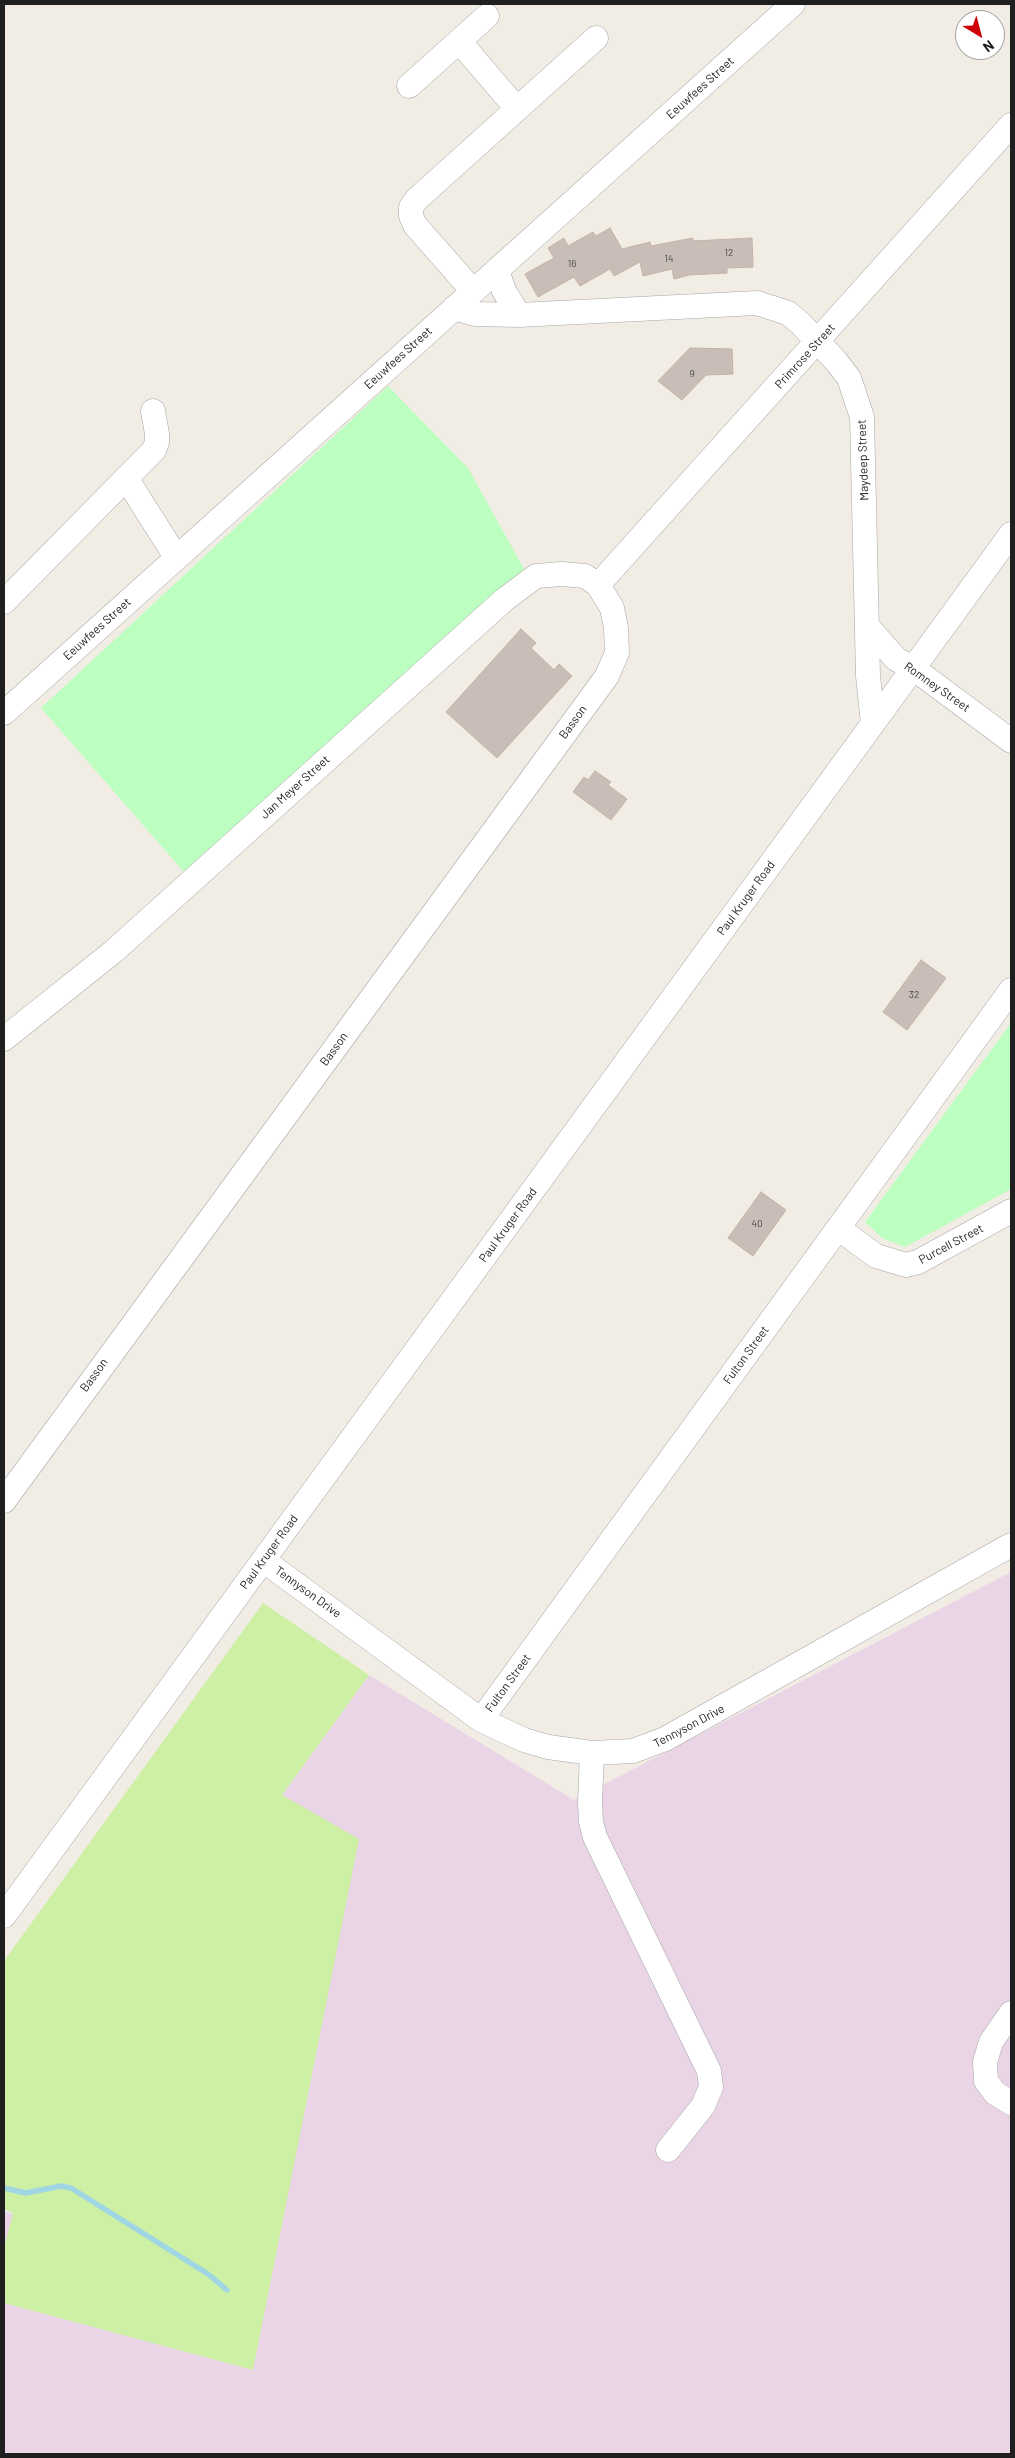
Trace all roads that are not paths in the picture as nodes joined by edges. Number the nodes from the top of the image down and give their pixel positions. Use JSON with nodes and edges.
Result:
{"nodes":[{"id":1,"x":793,"y":4,"type":"edge"},
{"id":2,"x":487,"y":16,"type":"dead end"},
{"id":3,"x":596,"y":38,"type":"dead end"},
{"id":4,"x":459,"y":41,"type":"junction"},
{"id":5,"x":409,"y":86,"type":"dead end"},
{"id":6,"x":517,"y":109,"type":"junction"},
{"id":7,"x":1011,"y":125,"type":"edge"},
{"id":8,"x":497,"y":270,"type":"junction"},
{"id":9,"x":473,"y":291,"type":"junction"},
{"id":10,"x":454,"y":308,"type":"junction"},
{"id":11,"x":519,"y":315,"type":"junction"},
{"id":12,"x":818,"y":341,"type":"junction"},
{"id":13,"x":153,"y":411,"type":"dead end"},
{"id":14,"x":126,"y":478,"type":"junction"},
{"id":15,"x":1011,"y":534,"type":"edge"},
{"id":16,"x":176,"y":557,"type":"junction"},
{"id":17,"x":598,"y":585,"type":"junction"},
{"id":18,"x":4,"y":602,"type":"edge"},
{"id":19,"x":868,"y":627,"type":"junction"},
{"id":20,"x":913,"y":668,"type":"junction"},
{"id":21,"x":4,"y":713,"type":"edge"},
{"id":22,"x":873,"y":724,"type":"junction"},
{"id":23,"x":1011,"y":741,"type":"edge"},
{"id":24,"x":1011,"y":990,"type":"edge"},
{"id":25,"x":4,"y":1039,"type":"edge"},
{"id":26,"x":1011,"y":1211,"type":"edge"},
{"id":27,"x":838,"y":1228,"type":"junction"},
{"id":28,"x":4,"y":1500,"type":"edge"},
{"id":29,"x":1011,"y":1545,"type":"edge"},
{"id":30,"x":263,"y":1560,"type":"junction"},
{"id":31,"x":481,"y":1720,"type":"junction"},
{"id":32,"x":592,"y":1753,"type":"junction"},
{"id":33,"x":4,"y":1916,"type":"edge"},
{"id":34,"x":1011,"y":2013,"type":"edge"},
{"id":35,"x":1011,"y":2103,"type":"edge"},
{"id":36,"x":668,"y":2150,"type":"dead end"}],
"edges":[{"from":1,"to":8,"type":"street","name":"Eeuwfees Street"},
{"from":2,"to":4,"type":"street"},
{"from":3,"to":6,"type":"street"},
{"from":4,"to":5,"type":"street"},
{"from":4,"to":6,"type":"street"},
{"from":6,"to":9,"type":"street"},
{"from":7,"to":12,"type":"street","name":"Primrose Street"},
{"from":8,"to":9,"type":"street","name":"Eeuwfees Street"},
{"from":8,"to":11,"type":"street"},
{"from":9,"to":10,"type":"street","name":"Eeuwfees Street"},
{"from":10,"to":11,"type":"street","name":"Maydeep Street"},
{"from":10,"to":16,"type":"street","name":"Eeuwfees Street"},
{"from":11,"to":12,"type":"street","name":"Maydeep Street"},
{"from":12,"to":17,"type":"street","name":"Primrose Street"},
{"from":12,"to":19,"type":"street","name":"Maydeep Street"},
{"from":13,"to":14,"type":"street"},
{"from":14,"to":16,"type":"street"},
{"from":14,"to":18,"type":"street"},
{"from":15,"to":20,"type":"street","name":"Paul Kruger Road"},
{"from":16,"to":21,"type":"street","name":"Eeuwfees Street"},
{"from":17,"to":25,"type":"street","name":"Jan Meyer Street"},
{"from":17,"to":28,"type":"street","name":"Basson"},
{"from":19,"to":20,"type":"street","name":"Romney Street"},
{"from":19,"to":22,"type":"street","name":"Maydeep Street"},
{"from":20,"to":22,"type":"street","name":"Paul Kruger Road"},
{"from":20,"to":23,"type":"street","name":"Romney Street"},
{"from":22,"to":30,"type":"street","name":"Paul Kruger Road"},
{"from":24,"to":27,"type":"street","name":"Fulton Street"},
{"from":26,"to":27,"type":"street","name":"Purcell Street"},
{"from":27,"to":31,"type":"street","name":"Fulton Street"},
{"from":29,"to":32,"type":"street","name":"Tennyson Drive"},
{"from":30,"to":31,"type":"street","name":"Tennyson Drive"},
{"from":30,"to":33,"type":"street","name":"Paul Kruger Road"},
{"from":31,"to":32,"type":"street","name":"Tennyson Drive"},
{"from":32,"to":36,"type":"street"},
{"from":34,"to":35,"type":"street"}]}
